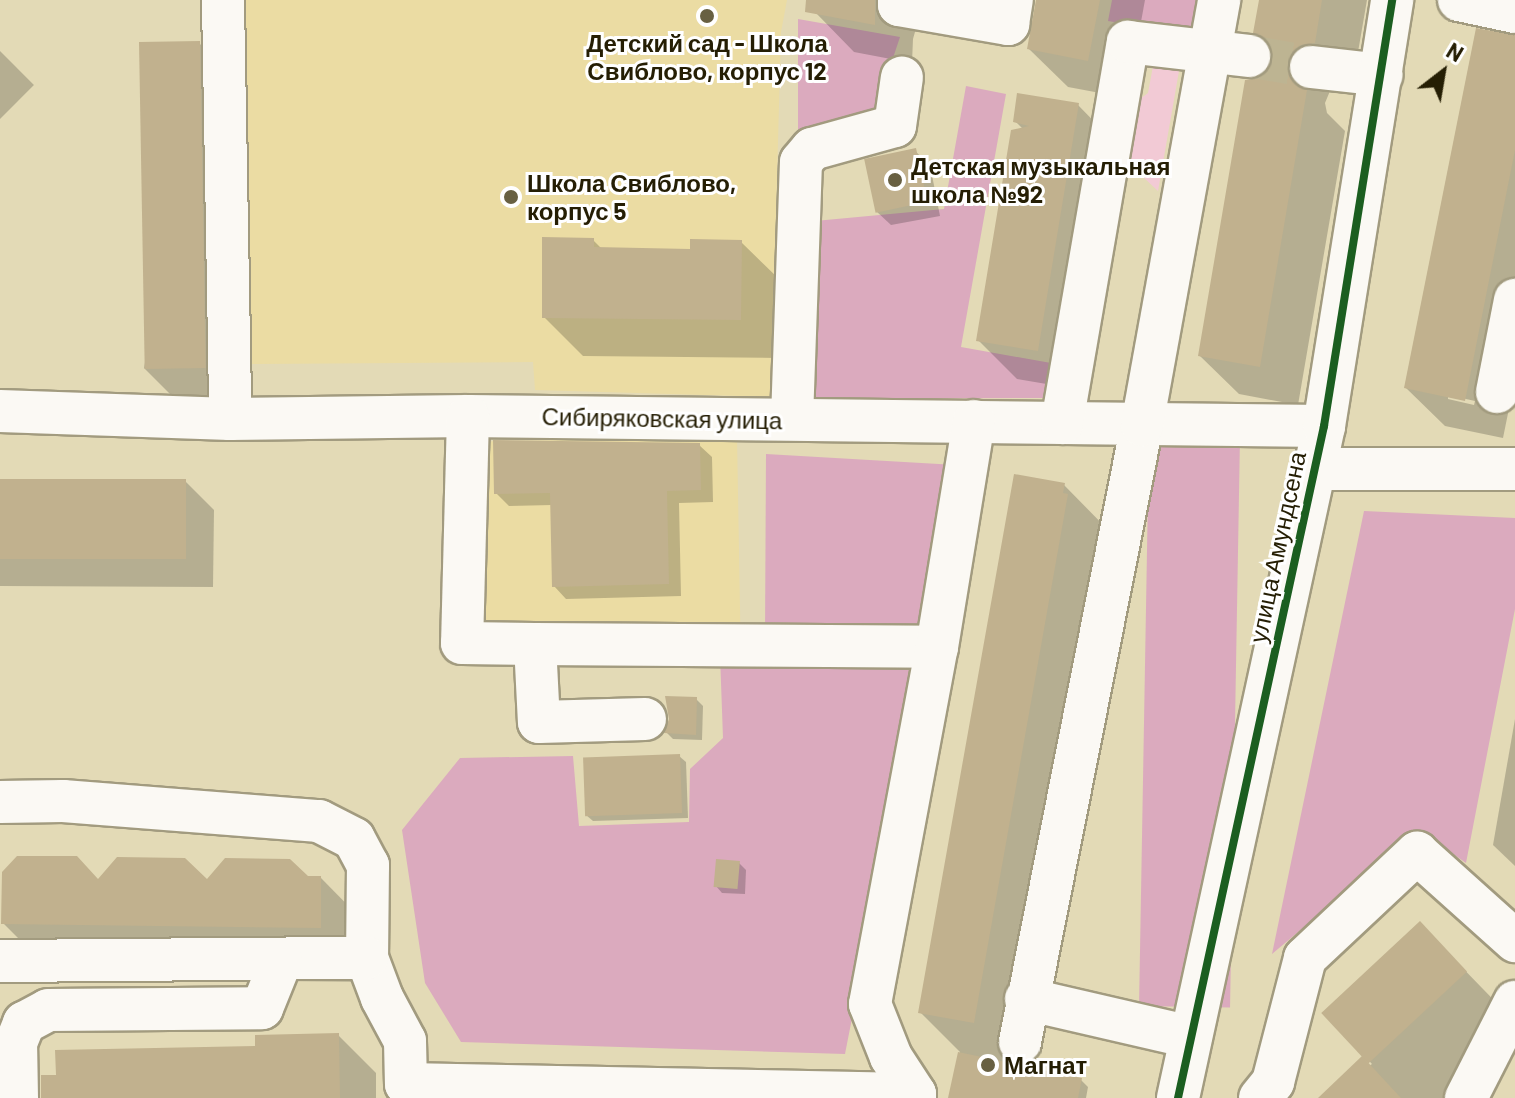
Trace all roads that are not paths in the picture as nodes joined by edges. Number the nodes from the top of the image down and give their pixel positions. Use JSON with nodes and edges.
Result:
{"nodes":[{"id":1,"x":223,"y":0,"type":"edge"},
{"id":2,"x":899,"y":0,"type":"edge"},
{"id":3,"x":1012,"y":0,"type":"edge"},
{"id":4,"x":1219,"y":0,"type":"edge"},
{"id":5,"x":1392,"y":0,"type":"edge"},
{"id":6,"x":1459,"y":0,"type":"edge"},
{"id":7,"x":1515,"y":12,"type":"edge"},
{"id":8,"x":1230,"y":55,"type":"junction"},
{"id":9,"x":1311,"y":67,"type":"tunnel mouth"},
{"id":10,"x":1382,"y":75,"type":"junction"},
{"id":11,"x":902,"y":77,"type":"dead end"},
{"id":12,"x":1515,"y":300,"type":"edge"},
{"id":13,"x":1497,"y":392,"type":"dead end"},
{"id":14,"x":0,"y":411,"type":"edge"},
{"id":15,"x":468,"y":416,"type":"junction"},
{"id":16,"x":230,"y":419,"type":"junction"},
{"id":17,"x":792,"y":419,"type":"junction"},
{"id":18,"x":974,"y":421,"type":"junction"},
{"id":19,"x":1062,"y":423,"type":"junction"},
{"id":20,"x":1142,"y":425,"type":"junction"},
{"id":21,"x":1324,"y":426,"type":"junction"},
{"id":22,"x":1315,"y":469,"type":"junction"},
{"id":23,"x":1515,"y":469,"type":"edge"},
{"id":24,"x":535,"y":644,"type":"junction"},
{"id":25,"x":937,"y":647,"type":"junction"},
{"id":26,"x":645,"y":719,"type":"dead end"},
{"id":27,"x":0,"y":802,"type":"edge"},
{"id":28,"x":1515,"y":941,"type":"edge"},
{"id":29,"x":367,"y":958,"type":"junction"},
{"id":30,"x":0,"y":961,"type":"edge"},
{"id":31,"x":281,"y":961,"type":"junction"},
{"id":32,"x":1026,"y":999,"type":"junction"},
{"id":33,"x":1515,"y":1002,"type":"edge"},
{"id":34,"x":1191,"y":1037,"type":"junction"},
{"id":35,"x":1020,"y":1042,"type":"dead end"},
{"id":36,"x":915,"y":1096,"type":"edge"},
{"id":37,"x":17,"y":1098,"type":"edge"},
{"id":38,"x":1178,"y":1098,"type":"edge"},
{"id":39,"x":1260,"y":1098,"type":"edge"},
{"id":40,"x":1466,"y":1098,"type":"edge"}],
"edges":[{"from":1,"to":16,"type":"street"},
{"from":2,"to":3,"type":"street"},
{"from":4,"to":8,"type":"street"},
{"from":5,"to":10,"type":"street","name":"улица Амундсена"},
{"from":6,"to":7,"type":"street"},
{"from":8,"to":19,"type":"street"},
{"from":8,"to":20,"type":"street"},
{"from":9,"to":10,"type":"street"},
{"from":10,"to":21,"type":"street","name":"улица Амундсена"},
{"from":11,"to":17,"type":"street"},
{"from":12,"to":13,"type":"street"},
{"from":14,"to":16,"type":"street","name":"Сибиряковская улица"},
{"from":15,"to":16,"type":"street","name":"Сибиряковская улица"},
{"from":15,"to":17,"type":"street","name":"Сибиряковская улица"},
{"from":15,"to":24,"type":"street"},
{"from":17,"to":18,"type":"street","name":"Сибиряковская улица"},
{"from":18,"to":19,"type":"street","name":"Сибиряковская улица"},
{"from":18,"to":25,"type":"street"},
{"from":19,"to":20,"type":"street","name":"Сибиряковская улица"},
{"from":20,"to":21,"type":"street","name":"Сибиряковская улица"},
{"from":20,"to":32,"type":"street"},
{"from":21,"to":22,"type":"street","name":"улица Амундсена"},
{"from":22,"to":23,"type":"street"},
{"from":22,"to":34,"type":"street","name":"улица Амундсена"},
{"from":24,"to":25,"type":"street"},
{"from":24,"to":26,"type":"street"},
{"from":25,"to":36,"type":"street"},
{"from":27,"to":29,"type":"street"},
{"from":28,"to":39,"type":"street"},
{"from":29,"to":31,"type":"street"},
{"from":29,"to":36,"type":"street"},
{"from":30,"to":31,"type":"street"},
{"from":31,"to":37,"type":"street"},
{"from":32,"to":34,"type":"street"},
{"from":32,"to":35,"type":"street"},
{"from":33,"to":40,"type":"street"},
{"from":34,"to":38,"type":"street","name":"улица Амундсена"}]}
